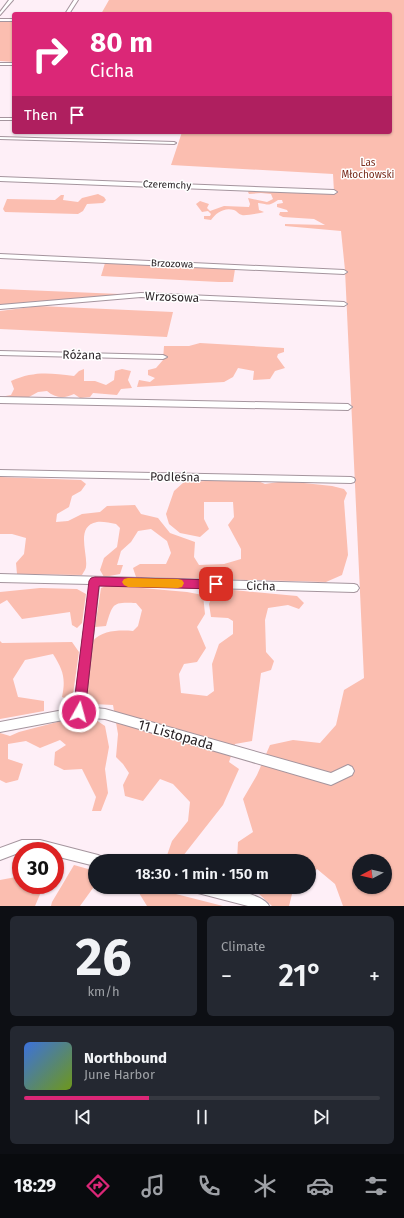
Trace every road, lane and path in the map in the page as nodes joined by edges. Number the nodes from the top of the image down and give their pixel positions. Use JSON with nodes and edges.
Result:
{"nodes":[{"id":1,"x":11,"y":0,"type":"edge"},
{"id":2,"x":76,"y":0,"type":"edge"},
{"id":3,"x":68,"y":12,"type":"edge"},
{"id":4,"x":0,"y":14,"type":"edge"},
{"id":5,"x":0,"y":20,"type":"edge"},
{"id":6,"x":12,"y":20,"type":"edge"},
{"id":7,"x":0,"y":64,"type":"edge"},
{"id":8,"x":12,"y":64,"type":"edge"},
{"id":9,"x":0,"y":119,"type":"edge"},
{"id":10,"x":12,"y":119,"type":"edge"},
{"id":11,"x":0,"y":138,"type":"edge"},
{"id":12,"x":174,"y":143,"type":"dead end"},
{"id":13,"x":0,"y":179,"type":"edge"},
{"id":14,"x":334,"y":192,"type":"dead end"},
{"id":15,"x":0,"y":256,"type":"edge"},
{"id":16,"x":344,"y":272,"type":"dead end"},
{"id":17,"x":344,"y":304,"type":"dead end"},
{"id":18,"x":0,"y":307,"type":"edge"},
{"id":19,"x":0,"y":353,"type":"edge"},
{"id":20,"x":163,"y":357,"type":"dead end"},
{"id":21,"x":0,"y":400,"type":"edge"},
{"id":22,"x":348,"y":407,"type":"dead end"},
{"id":23,"x":0,"y":473,"type":"edge"},
{"id":24,"x":351,"y":480,"type":"dead end"},
{"id":25,"x":0,"y":578,"type":"edge"},
{"id":26,"x":95,"y":581,"type":"junction"},
{"id":27,"x":354,"y":588,"type":"dead end"},
{"id":28,"x":79,"y":712,"type":"junction"},
{"id":29,"x":0,"y":727,"type":"edge"},
{"id":30,"x":348,"y":771,"type":"dead end"},
{"id":31,"x":0,"y":854,"type":"edge"},
{"id":32,"x":88,"y":858,"type":"edge"},
{"id":33,"x":226,"y":894,"type":"edge"},
{"id":34,"x":263,"y":906,"type":"edge"}],
"edges":[{"from":1,"to":4,"type":"street"},
{"from":2,"to":3,"type":"street"},
{"from":5,"to":6,"type":"street"},
{"from":7,"to":8,"type":"street"},
{"from":9,"to":10,"type":"street"},
{"from":11,"to":12,"type":"street"},
{"from":13,"to":14,"type":"street","name":"Czeremchy"},
{"from":15,"to":16,"type":"street","name":"Brzozowa"},
{"from":17,"to":18,"type":"street","name":"Wrzosowa"},
{"from":19,"to":20,"type":"street","name":"Różana"},
{"from":21,"to":22,"type":"street"},
{"from":23,"to":24,"type":"street","name":"Podleśna"},
{"from":25,"to":26,"type":"street","name":"Cicha"},
{"from":26,"to":27,"type":"street","name":"Cicha"},
{"from":26,"to":28,"type":"street"},
{"from":28,"to":29,"type":"street","name":"11 Listopada"},
{"from":28,"to":30,"type":"street","name":"11 Listopada"},
{"from":31,"to":32,"type":"street"},
{"from":33,"to":34,"type":"street"}]}
